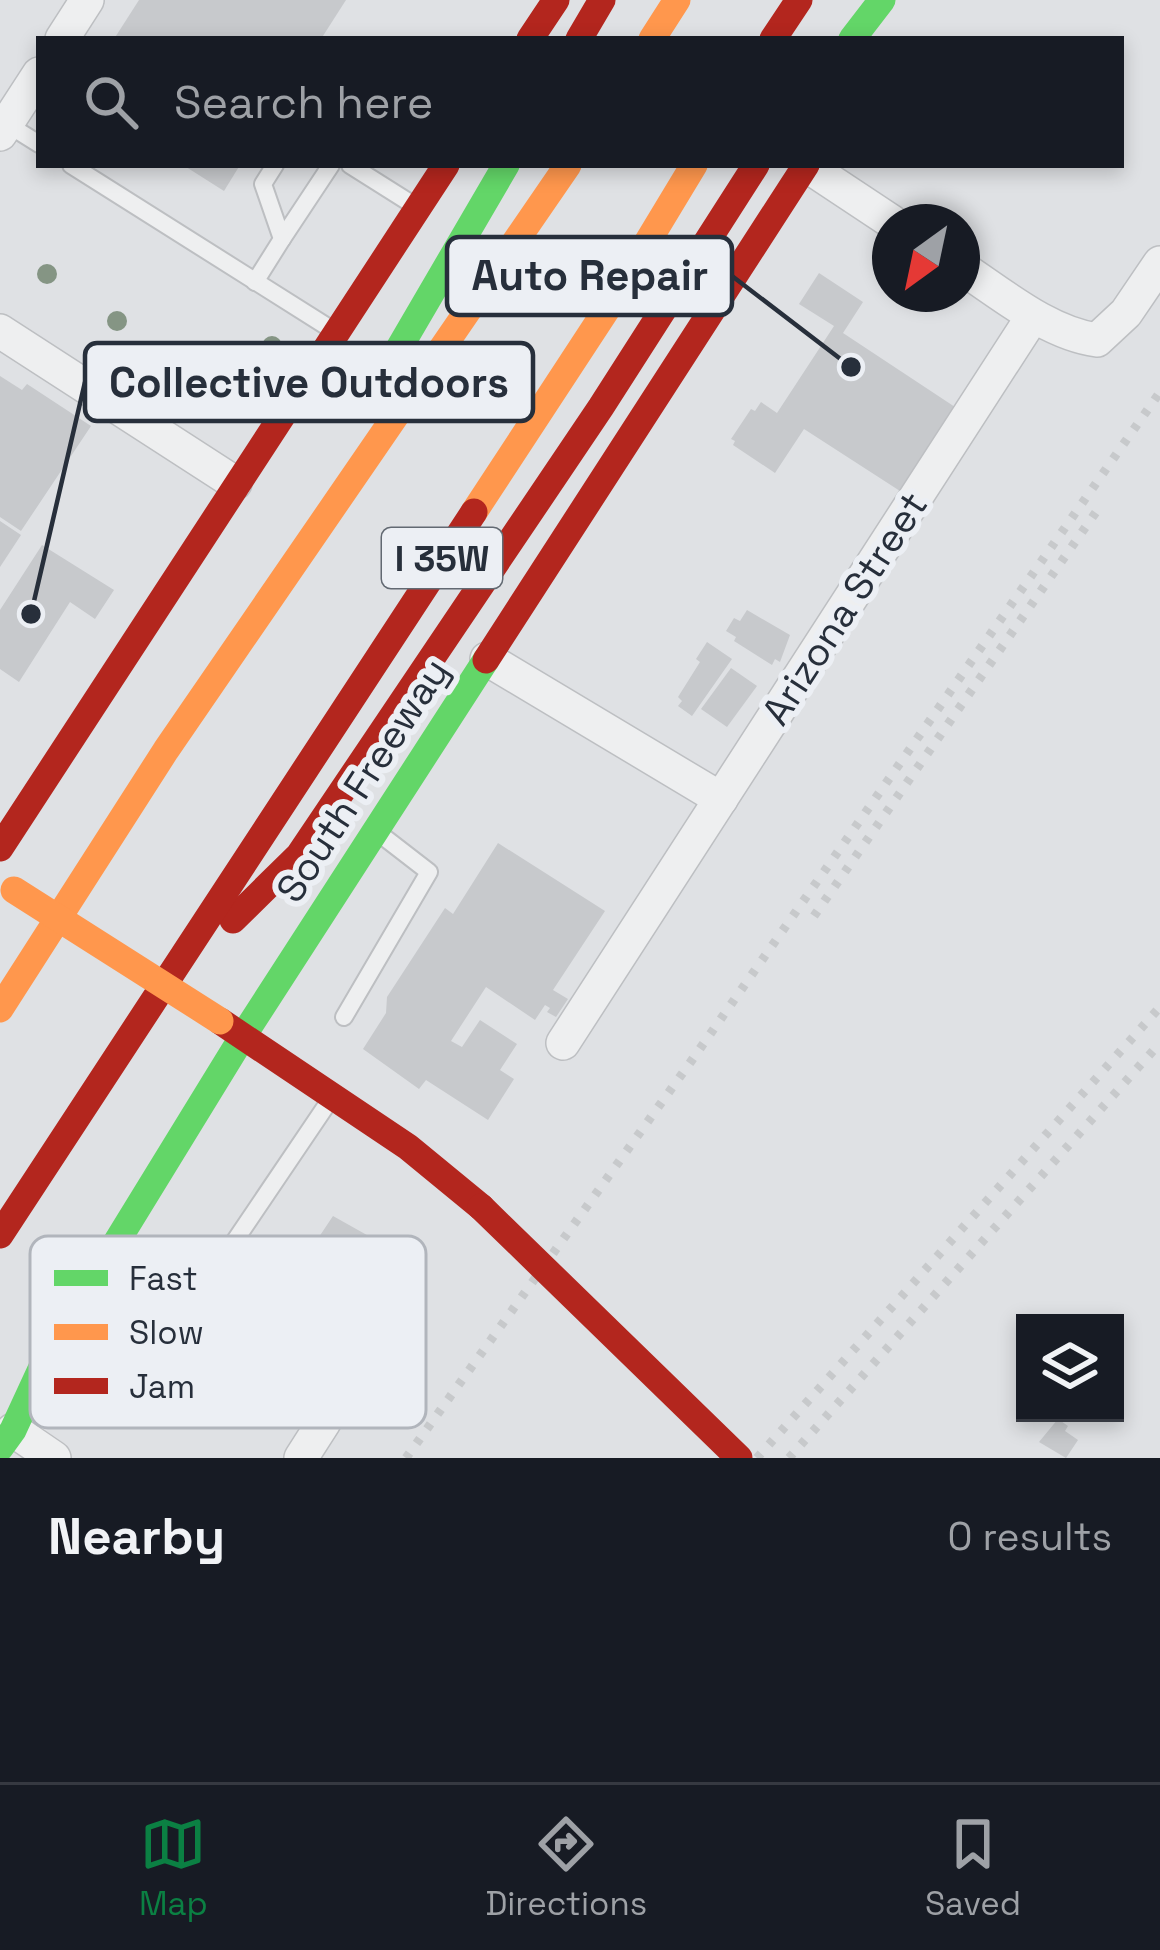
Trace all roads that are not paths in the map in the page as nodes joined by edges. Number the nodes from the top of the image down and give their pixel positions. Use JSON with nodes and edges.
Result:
{"nodes":[{"id":1,"x":87,"y":0,"type":"edge"},
{"id":2,"x":602,"y":0,"type":"edge"},
{"id":3,"x":677,"y":0,"type":"edge"},
{"id":4,"x":799,"y":0,"type":"edge"},
{"id":5,"x":882,"y":0,"type":"edge"},
{"id":6,"x":913,"y":0,"type":"edge"},
{"id":7,"x":64,"y":36,"type":"edge"},
{"id":8,"x":581,"y":36,"type":"edge"},
{"id":9,"x":654,"y":36,"type":"edge"},
{"id":10,"x":775,"y":36,"type":"edge"},
{"id":11,"x":854,"y":36,"type":"edge"},
{"id":12,"x":890,"y":36,"type":"edge"},
{"id":13,"x":36,"y":79,"type":"edge"},
{"id":14,"x":3,"y":129,"type":"edge"},
{"id":15,"x":36,"y":143,"type":"edge"},
{"id":16,"x":76,"y":168,"type":"edge"},
{"id":17,"x":273,"y":168,"type":"edge"},
{"id":18,"x":329,"y":168,"type":"edge"},
{"id":19,"x":355,"y":168,"type":"edge"},
{"id":20,"x":444,"y":168,"type":"edge"},
{"id":21,"x":504,"y":168,"type":"edge"},
{"id":22,"x":566,"y":168,"type":"edge"},
{"id":23,"x":692,"y":168,"type":"edge"},
{"id":24,"x":754,"y":168,"type":"edge"},
{"id":25,"x":804,"y":168,"type":"edge"},
{"id":26,"x":811,"y":168,"type":"edge"},
{"id":27,"x":418,"y":207,"type":"junction"},
{"id":28,"x":872,"y":209,"type":"edge"},
{"id":29,"x":283,"y":239,"type":"junction"},
{"id":30,"x":1160,"y":263,"type":"edge"},
{"id":31,"x":980,"y":280,"type":"edge"},
{"id":32,"x":255,"y":282,"type":"junction"},
{"id":33,"x":1033,"y":316,"type":"junction"},
{"id":34,"x":0,"y":331,"type":"edge"},
{"id":35,"x":335,"y":332,"type":"junction"},
{"id":36,"x":235,"y":483,"type":"junction"},
{"id":37,"x":487,"y":658,"type":"junction"},
{"id":38,"x":166,"y":750,"type":"junction"},
{"id":39,"x":721,"y":799,"type":"junction"},
{"id":40,"x":375,"y":831,"type":"junction"},
{"id":41,"x":0,"y":848,"type":"edge"},
{"id":42,"x":7,"y":885,"type":"edge"},
{"id":43,"x":0,"y":1009,"type":"edge"},
{"id":44,"x":344,"y":1017,"type":"dead end"},
{"id":45,"x":231,"y":1029,"type":"junction"},
{"id":46,"x":563,"y":1043,"type":"dead end"},
{"id":47,"x":334,"y":1094,"type":"junction"},
{"id":48,"x":34,"y":1187,"type":"junction"},
{"id":49,"x":0,"y":1235,"type":"edge"},
{"id":50,"x":114,"y":1236,"type":"edge"},
{"id":51,"x":238,"y":1236,"type":"edge"},
{"id":52,"x":30,"y":1390,"type":"edge"},
{"id":53,"x":320,"y":1428,"type":"edge"},
{"id":54,"x":6,"y":1439,"type":"edge"},
{"id":55,"x":54,"y":1458,"type":"edge"},
{"id":56,"x":301,"y":1458,"type":"edge"},
{"id":57,"x":739,"y":1458,"type":"edge"}],
"edges":[{"from":1,"to":7,"type":"street"},
{"from":2,"to":8,"type":"main road"},
{"from":3,"to":9,"type":"main road"},
{"from":4,"to":10,"type":"main road"},
{"from":5,"to":11,"type":"main road"},
{"from":6,"to":12,"type":"main road"},
{"from":13,"to":14,"type":"street"},
{"from":14,"to":15,"type":"lane"},
{"from":16,"to":32,"type":"lane"},
{"from":17,"to":29,"type":"lane"},
{"from":18,"to":29,"type":"lane"},
{"from":19,"to":27,"type":"lane"},
{"from":20,"to":27,"type":"main road"},
{"from":21,"to":38,"type":"main road"},
{"from":22,"to":38,"type":"main road","number":"I 35W"},
{"from":23,"to":48,"type":"main road","name":"South Freeway","number":"I 35W"},
{"from":24,"to":48,"type":"main road"},
{"from":25,"to":37,"type":"main road","name":"South Freeway"},
{"from":26,"to":28,"type":"street"},
{"from":27,"to":35,"type":"main road"},
{"from":29,"to":32,"type":"lane"},
{"from":30,"to":33,"type":"street"},
{"from":31,"to":33,"type":"street"},
{"from":32,"to":35,"type":"lane"},
{"from":33,"to":39,"type":"street","name":"Arizona Street"},
{"from":34,"to":36,"type":"street"},
{"from":35,"to":36,"type":"main road"},
{"from":36,"to":41,"type":"main road"},
{"from":37,"to":39,"type":"street"},
{"from":37,"to":40,"type":"main road","name":"South Freeway"},
{"from":38,"to":43,"type":"main road","number":"I 35W"},
{"from":39,"to":46,"type":"street","name":"Arizona Street"},
{"from":40,"to":44,"type":"lane"},
{"from":40,"to":45,"type":"main road","name":"South Freeway"},
{"from":42,"to":45,"type":"main road","bridge":true},
{"from":45,"to":47,"type":"main road"},
{"from":45,"to":50,"type":"main road","name":"South Freeway"},
{"from":47,"to":51,"type":"lane"},
{"from":47,"to":57,"type":"main road","bridge":true},
{"from":48,"to":49,"type":"main road","name":"South Freeway","number":"I 35W"},
{"from":52,"to":54,"type":"main road","name":"South Freeway"},
{"from":53,"to":56,"type":"street"},
{"from":54,"to":55,"type":"street"}]}
